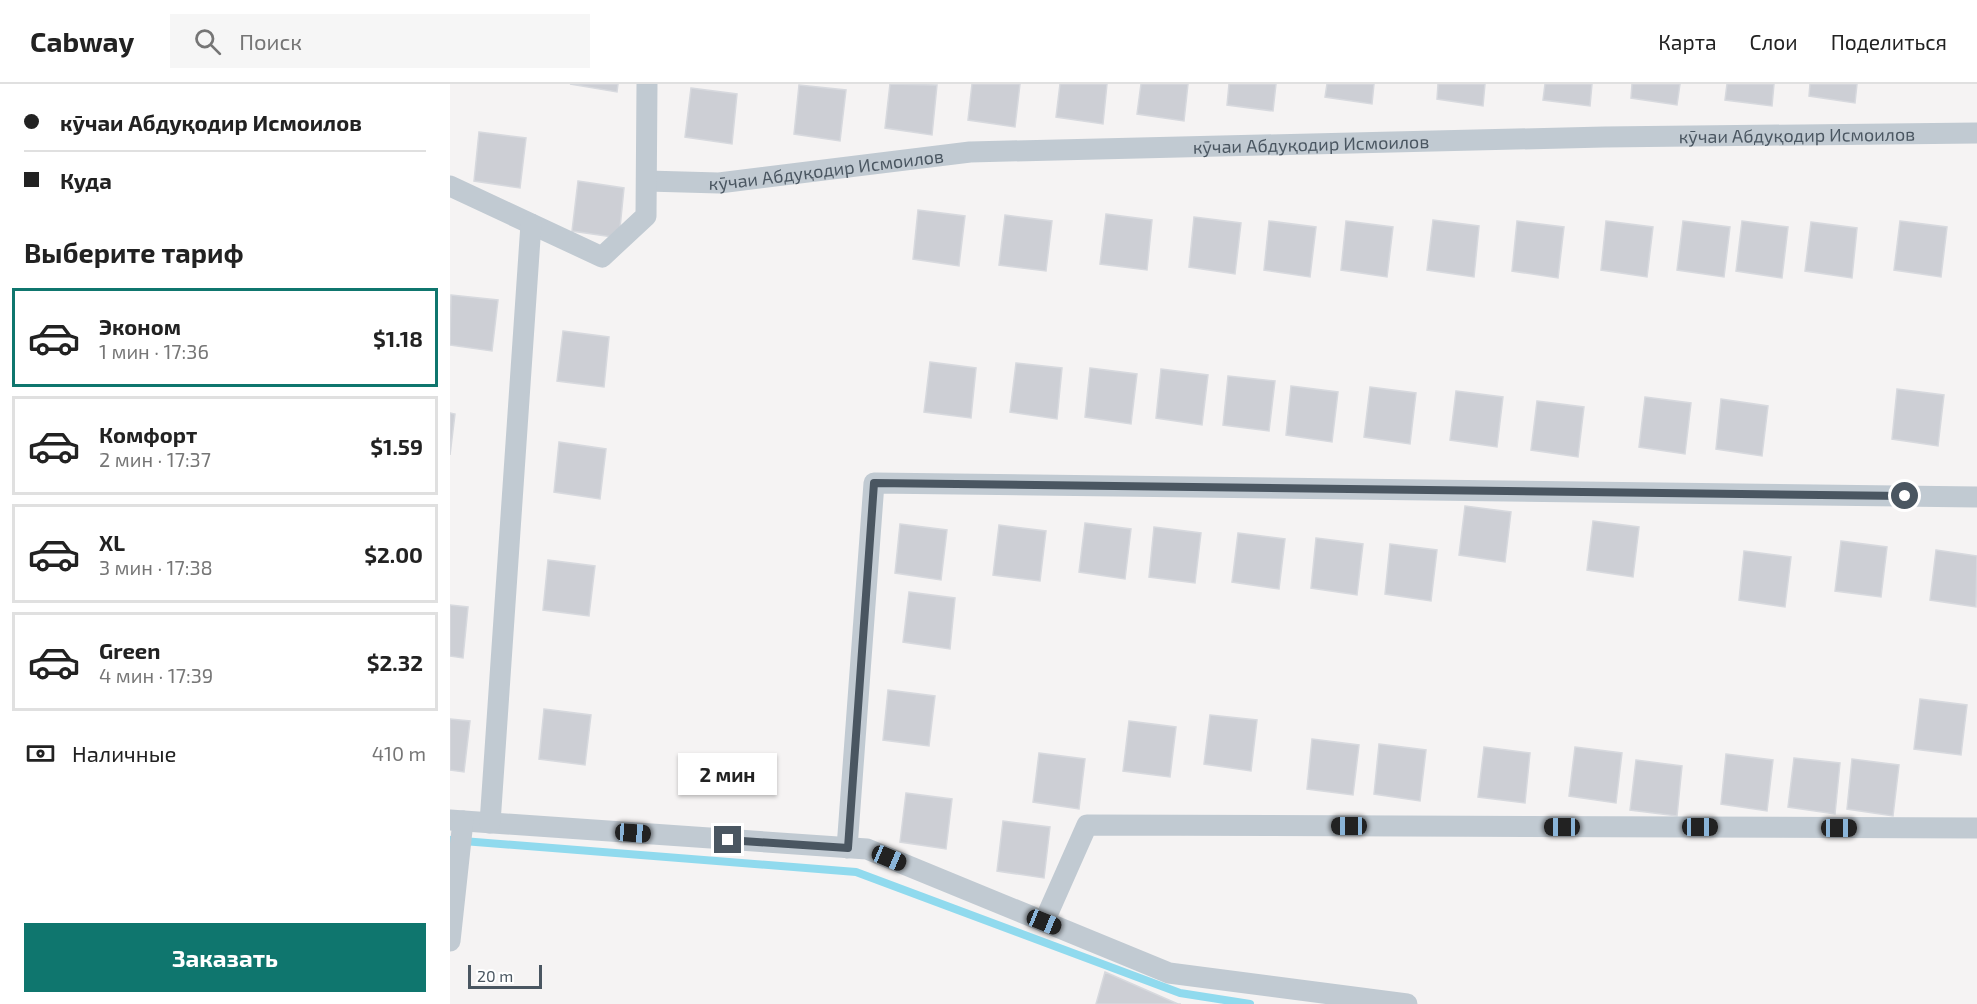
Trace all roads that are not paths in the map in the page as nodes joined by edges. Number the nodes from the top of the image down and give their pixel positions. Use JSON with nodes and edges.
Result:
{"nodes":[{"id":1,"x":647,"y":84,"type":"edge"},
{"id":2,"x":1977,"y":133,"type":"edge"},
{"id":3,"x":647,"y":181,"type":"junction"},
{"id":4,"x":450,"y":186,"type":"edge"},
{"id":5,"x":531,"y":224,"type":"junction"},
{"id":6,"x":1977,"y":497,"type":"edge"},
{"id":7,"x":457,"y":820,"type":"edge"},
{"id":8,"x":490,"y":823,"type":"junction"},
{"id":9,"x":1977,"y":828,"type":"edge"},
{"id":10,"x":848,"y":848,"type":"junction"},
{"id":11,"x":1044,"y":922,"type":"junction"},
{"id":12,"x":450,"y":941,"type":"edge"},
{"id":13,"x":1407,"y":1004,"type":"edge"}],
"edges":[{"from":1,"to":3,"type":"street"},
{"from":2,"to":3,"type":"street","name":"кӯчаи Абдуқодир Исмоилов"},
{"from":3,"to":5,"type":"street"},
{"from":4,"to":5,"type":"street"},
{"from":5,"to":8,"type":"street"},
{"from":6,"to":10,"type":"street"},
{"from":7,"to":8,"type":"street"},
{"from":7,"to":12,"type":"street"},
{"from":8,"to":10,"type":"street"},
{"from":9,"to":11,"type":"street"},
{"from":10,"to":11,"type":"street"},
{"from":11,"to":13,"type":"street"}]}
